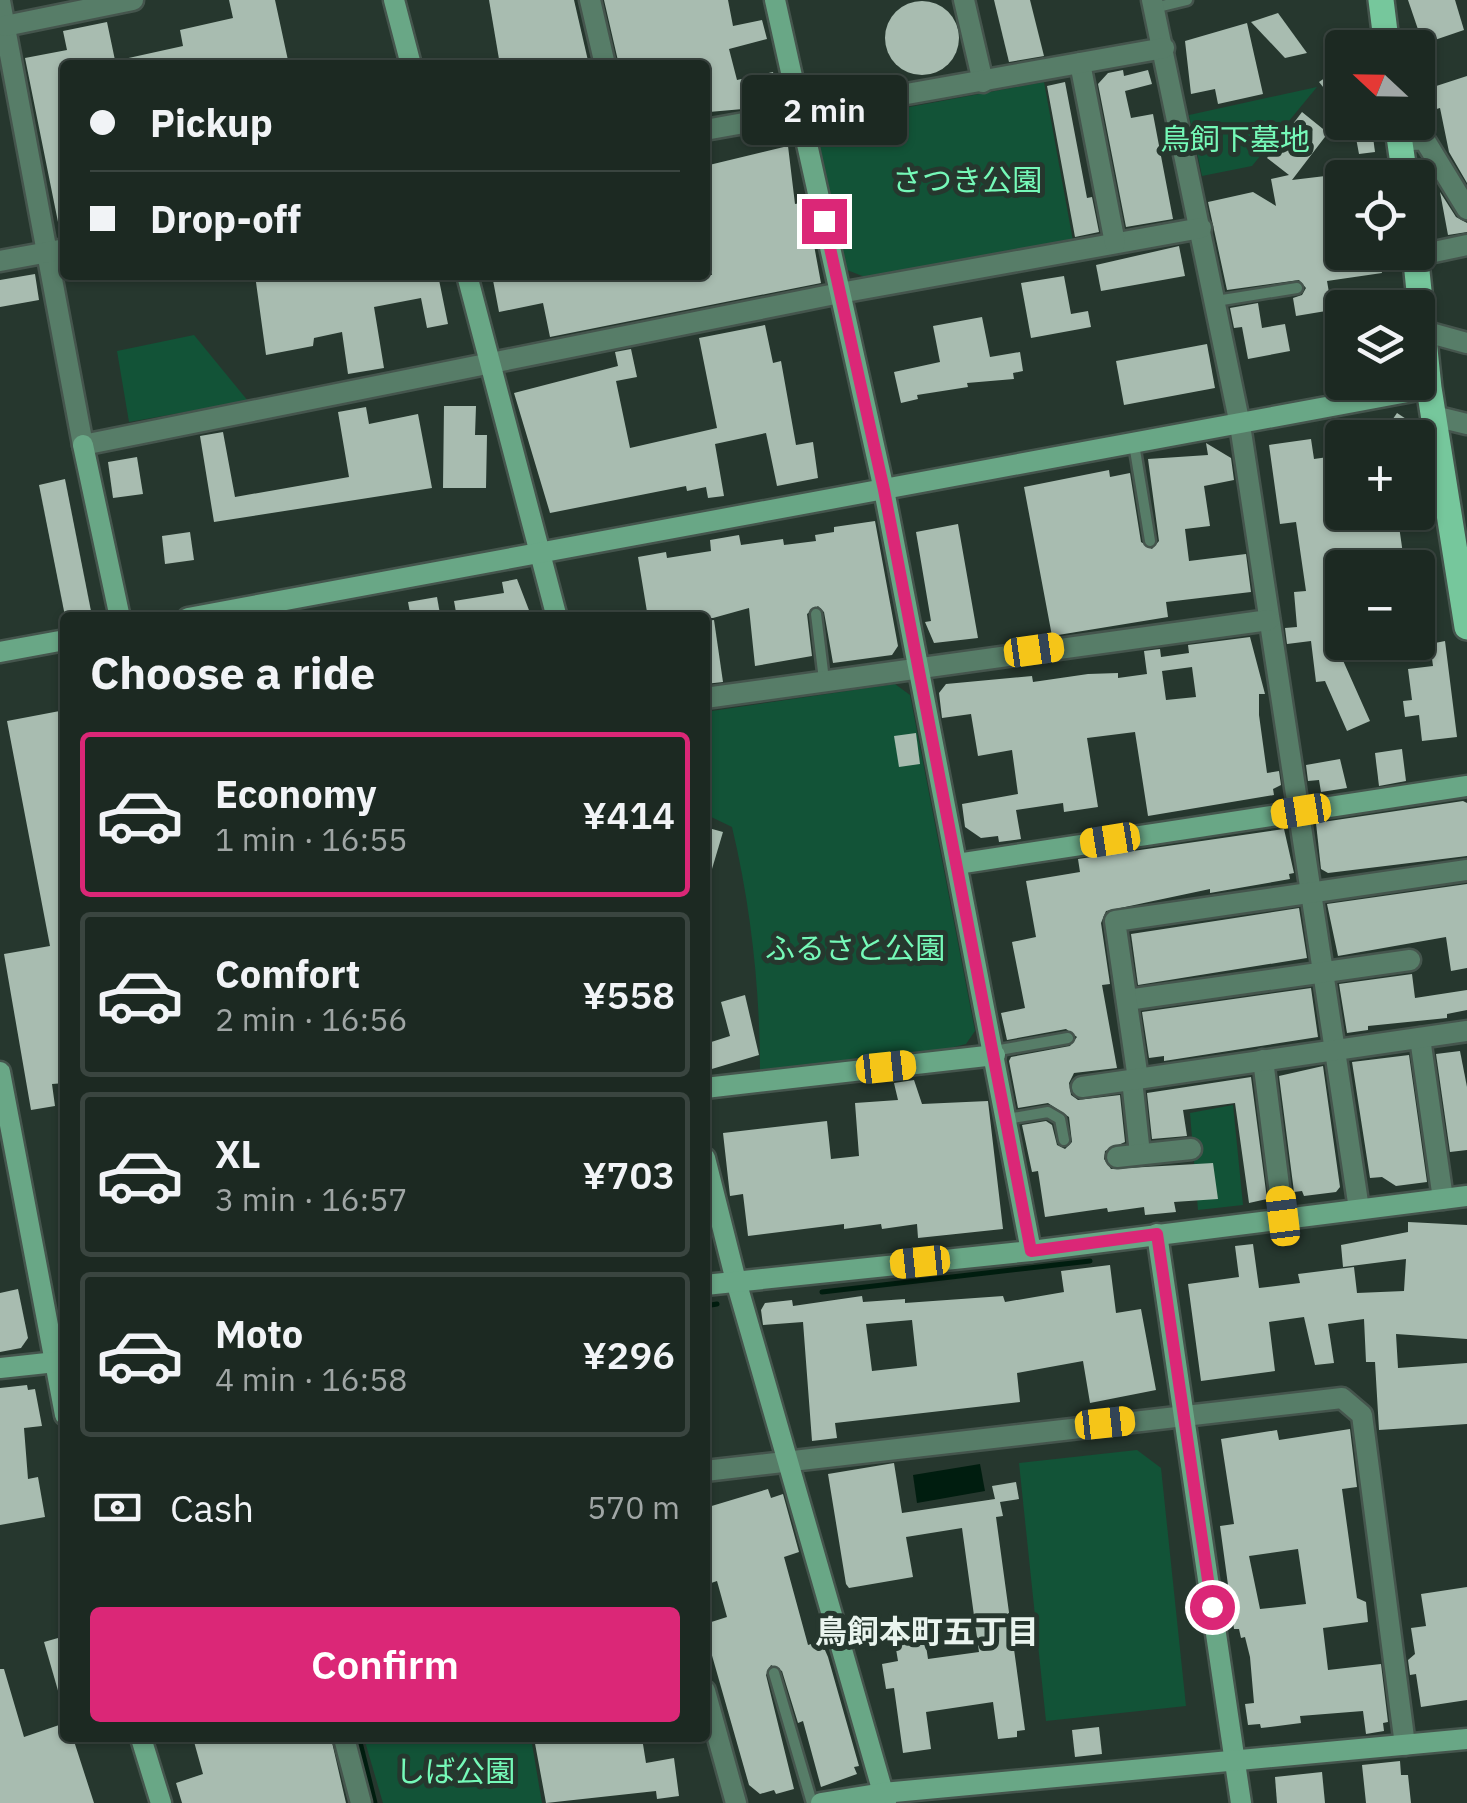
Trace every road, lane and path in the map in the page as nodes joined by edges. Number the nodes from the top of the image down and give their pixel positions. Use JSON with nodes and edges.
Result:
{"nodes":[{"id":1,"x":0,"y":0,"type":"edge"},
{"id":2,"x":133,"y":0,"type":"edge"},
{"id":3,"x":394,"y":0,"type":"edge"},
{"id":4,"x":590,"y":0,"type":"edge"},
{"id":5,"x":775,"y":0,"type":"edge"},
{"id":6,"x":964,"y":0,"type":"edge"},
{"id":7,"x":1187,"y":0,"type":"edge"},
{"id":8,"x":1381,"y":0,"type":"edge"},
{"id":9,"x":1153,"y":4,"type":"edge"},
{"id":10,"x":5,"y":26,"type":"junction"},
{"id":11,"x":1385,"y":30,"type":"edge"},
{"id":12,"x":1164,"y":48,"type":"junction"},
{"id":13,"x":410,"y":60,"type":"edge"},
{"id":14,"x":603,"y":60,"type":"edge"},
{"id":15,"x":1080,"y":63,"type":"junction"},
{"id":16,"x":983,"y":82,"type":"junction"},
{"id":17,"x":800,"y":112,"type":"junction"},
{"id":18,"x":710,"y":129,"type":"edge"},
{"id":19,"x":1425,"y":140,"type":"edge"},
{"id":20,"x":1467,"y":210,"type":"edge"},
{"id":21,"x":1201,"y":228,"type":"junction"},
{"id":22,"x":1115,"y":243,"type":"junction"},
{"id":23,"x":1467,"y":246,"type":"edge"},
{"id":24,"x":57,"y":251,"type":"edge"},
{"id":25,"x":1435,"y":251,"type":"edge"},
{"id":26,"x":0,"y":261,"type":"edge"},
{"id":27,"x":61,"y":280,"type":"edge"},
{"id":28,"x":469,"y":280,"type":"edge"},
{"id":29,"x":1298,"y":288,"type":"dead end"},
{"id":30,"x":840,"y":293,"type":"junction"},
{"id":31,"x":1216,"y":301,"type":"junction"},
{"id":32,"x":1435,"y":334,"type":"edge"},
{"id":33,"x":1467,"y":344,"type":"edge"},
{"id":34,"x":491,"y":362,"type":"junction"},
{"id":35,"x":1368,"y":400,"type":"edge"},
{"id":36,"x":1431,"y":400,"type":"edge"},
{"id":37,"x":1434,"y":416,"type":"junction"},
{"id":38,"x":1467,"y":424,"type":"edge"},
{"id":39,"x":1240,"y":425,"type":"junction"},
{"id":40,"x":1134,"y":444,"type":"junction"},
{"id":41,"x":83,"y":445,"type":"junction"},
{"id":42,"x":884,"y":490,"type":"junction"},
{"id":43,"x":1150,"y":541,"type":"dead end"},
{"id":44,"x":542,"y":552,"type":"junction"},
{"id":45,"x":256,"y":611,"type":"edge"},
{"id":46,"x":119,"y":612,"type":"edge"},
{"id":47,"x":557,"y":612,"type":"edge"},
{"id":48,"x":816,"y":614,"type":"dead end"},
{"id":49,"x":1269,"y":620,"type":"junction"},
{"id":50,"x":1467,"y":627,"type":"edge"},
{"id":51,"x":60,"y":641,"type":"edge"},
{"id":52,"x":0,"y":652,"type":"edge"},
{"id":53,"x":918,"y":666,"type":"junction"},
{"id":54,"x":824,"y":680,"type":"junction"},
{"id":55,"x":710,"y":697,"type":"edge"},
{"id":56,"x":1467,"y":786,"type":"edge"},
{"id":57,"x":1301,"y":811,"type":"junction"},
{"id":58,"x":957,"y":864,"type":"junction"},
{"id":59,"x":1467,"y":870,"type":"edge"},
{"id":60,"x":1312,"y":891,"type":"junction"},
{"id":61,"x":1410,"y":960,"type":"dead end"},
{"id":62,"x":1324,"y":969,"type":"junction"},
{"id":63,"x":1127,"y":1000,"type":"junction"},
{"id":64,"x":1467,"y":1031,"type":"edge"},
{"id":65,"x":1068,"y":1038,"type":"dead end"},
{"id":66,"x":1420,"y":1038,"type":"junction"},
{"id":67,"x":1336,"y":1049,"type":"junction"},
{"id":68,"x":995,"y":1053,"type":"junction"},
{"id":69,"x":1263,"y":1060,"type":"junction"},
{"id":70,"x":0,"y":1072,"type":"edge"},
{"id":71,"x":1135,"y":1079,"type":"junction"},
{"id":72,"x":710,"y":1087,"type":"edge"},
{"id":73,"x":1082,"y":1087,"type":"dead end"},
{"id":74,"x":1007,"y":1119,"type":"junction"},
{"id":75,"x":1064,"y":1140,"type":"dead end"},
{"id":76,"x":1192,"y":1148,"type":"dead end"},
{"id":77,"x":1140,"y":1154,"type":"junction"},
{"id":78,"x":1117,"y":1157,"type":"dead end"},
{"id":79,"x":710,"y":1178,"type":"edge"},
{"id":80,"x":1467,"y":1196,"type":"edge"},
{"id":81,"x":1443,"y":1199,"type":"junction"},
{"id":82,"x":1359,"y":1209,"type":"junction"},
{"id":83,"x":1283,"y":1216,"type":"junction"},
{"id":84,"x":1157,"y":1234,"type":"junction"},
{"id":85,"x":1031,"y":1251,"type":"junction"},
{"id":86,"x":736,"y":1282,"type":"junction"},
{"id":87,"x":710,"y":1285,"type":"edge"},
{"id":88,"x":60,"y":1362,"type":"edge"},
{"id":89,"x":0,"y":1368,"type":"edge"},
{"id":90,"x":1184,"y":1414,"type":"junction"},
{"id":91,"x":790,"y":1461,"type":"junction"},
{"id":92,"x":710,"y":1470,"type":"edge"},
{"id":93,"x":774,"y":1673,"type":"dead end"},
{"id":94,"x":710,"y":1710,"type":"edge"},
{"id":95,"x":1467,"y":1739,"type":"edge"},
{"id":96,"x":143,"y":1742,"type":"edge"},
{"id":97,"x":345,"y":1742,"type":"edge"},
{"id":98,"x":1405,"y":1745,"type":"junction"},
{"id":99,"x":1235,"y":1762,"type":"junction"},
{"id":100,"x":885,"y":1798,"type":"edge"},
{"id":101,"x":161,"y":1803,"type":"edge"},
{"id":102,"x":361,"y":1803,"type":"edge"},
{"id":103,"x":736,"y":1803,"type":"edge"},
{"id":104,"x":812,"y":1803,"type":"edge"},
{"id":105,"x":821,"y":1803,"type":"edge"},
{"id":106,"x":1241,"y":1803,"type":"edge"}],
"edges":[{"from":1,"to":10,"type":"street"},
{"from":2,"to":10,"type":"street"},
{"from":3,"to":13,"type":"street"},
{"from":4,"to":14,"type":"street"},
{"from":5,"to":17,"type":"street"},
{"from":6,"to":16,"type":"street"},
{"from":7,"to":9,"type":"lane"},
{"from":8,"to":11,"type":"main road"},
{"from":9,"to":12,"type":"street"},
{"from":10,"to":24,"type":"street"},
{"from":12,"to":15,"type":"street"},
{"from":12,"to":21,"type":"street"},
{"from":15,"to":16,"type":"street"},
{"from":15,"to":22,"type":"street"},
{"from":16,"to":17,"type":"street"},
{"from":17,"to":18,"type":"street"},
{"from":17,"to":30,"type":"street"},
{"from":19,"to":20,"type":"street"},
{"from":21,"to":22,"type":"street"},
{"from":21,"to":31,"type":"street"},
{"from":22,"to":30,"type":"street"},
{"from":23,"to":25,"type":"street"},
{"from":24,"to":26,"type":"street"},
{"from":27,"to":41,"type":"street"},
{"from":28,"to":34,"type":"street"},
{"from":29,"to":31,"type":"lane"},
{"from":30,"to":34,"type":"street"},
{"from":30,"to":42,"type":"street"},
{"from":31,"to":39,"type":"street"},
{"from":32,"to":33,"type":"street"},
{"from":34,"to":41,"type":"street"},
{"from":34,"to":44,"type":"street"},
{"from":35,"to":39,"type":"street"},
{"from":36,"to":37,"type":"main road"},
{"from":37,"to":38,"type":"street"},
{"from":37,"to":50,"type":"main road"},
{"from":39,"to":40,"type":"street"},
{"from":39,"to":49,"type":"street"},
{"from":40,"to":42,"type":"street"},
{"from":40,"to":43,"type":"lane"},
{"from":41,"to":46,"type":"street"},
{"from":42,"to":44,"type":"street"},
{"from":42,"to":53,"type":"street"},
{"from":44,"to":45,"type":"street"},
{"from":44,"to":47,"type":"street"},
{"from":48,"to":54,"type":"lane"},
{"from":49,"to":53,"type":"street"},
{"from":49,"to":57,"type":"street"},
{"from":51,"to":52,"type":"street"},
{"from":53,"to":54,"type":"street"},
{"from":53,"to":58,"type":"street"},
{"from":54,"to":55,"type":"street"},
{"from":56,"to":57,"type":"street"},
{"from":57,"to":58,"type":"street"},
{"from":57,"to":60,"type":"street"},
{"from":58,"to":68,"type":"street"},
{"from":59,"to":60,"type":"street"},
{"from":60,"to":62,"type":"street"},
{"from":60,"to":63,"type":"street"},
{"from":61,"to":62,"type":"street"},
{"from":62,"to":63,"type":"street"},
{"from":62,"to":67,"type":"street"},
{"from":63,"to":71,"type":"street"},
{"from":64,"to":66,"type":"street"},
{"from":65,"to":68,"type":"lane"},
{"from":66,"to":67,"type":"street"},
{"from":66,"to":81,"type":"street"},
{"from":67,"to":69,"type":"street"},
{"from":67,"to":82,"type":"street"},
{"from":68,"to":72,"type":"street"},
{"from":68,"to":74,"type":"street"},
{"from":69,"to":71,"type":"street"},
{"from":69,"to":83,"type":"street"},
{"from":70,"to":88,"type":"street"},
{"from":71,"to":73,"type":"street"},
{"from":71,"to":77,"type":"street"},
{"from":74,"to":75,"type":"lane"},
{"from":74,"to":85,"type":"street"},
{"from":76,"to":77,"type":"street"},
{"from":77,"to":78,"type":"street"},
{"from":79,"to":86,"type":"street"},
{"from":80,"to":81,"type":"street"},
{"from":81,"to":82,"type":"street"},
{"from":82,"to":83,"type":"street"},
{"from":83,"to":84,"type":"street"},
{"from":84,"to":85,"type":"street"},
{"from":84,"to":90,"type":"street"},
{"from":85,"to":86,"type":"street"},
{"from":86,"to":87,"type":"street"},
{"from":86,"to":91,"type":"street"},
{"from":88,"to":89,"type":"street"},
{"from":90,"to":91,"type":"street"},
{"from":90,"to":98,"type":"street"},
{"from":90,"to":99,"type":"street"},
{"from":91,"to":92,"type":"street"},
{"from":91,"to":100,"type":"street"},
{"from":93,"to":104,"type":"lane"},
{"from":94,"to":103,"type":"street"},
{"from":95,"to":98,"type":"street"},
{"from":96,"to":101,"type":"street"},
{"from":97,"to":102,"type":"street"},
{"from":98,"to":99,"type":"street"},
{"from":99,"to":100,"type":"street"},
{"from":99,"to":106,"type":"street"},
{"from":100,"to":105,"type":"street"}]}
